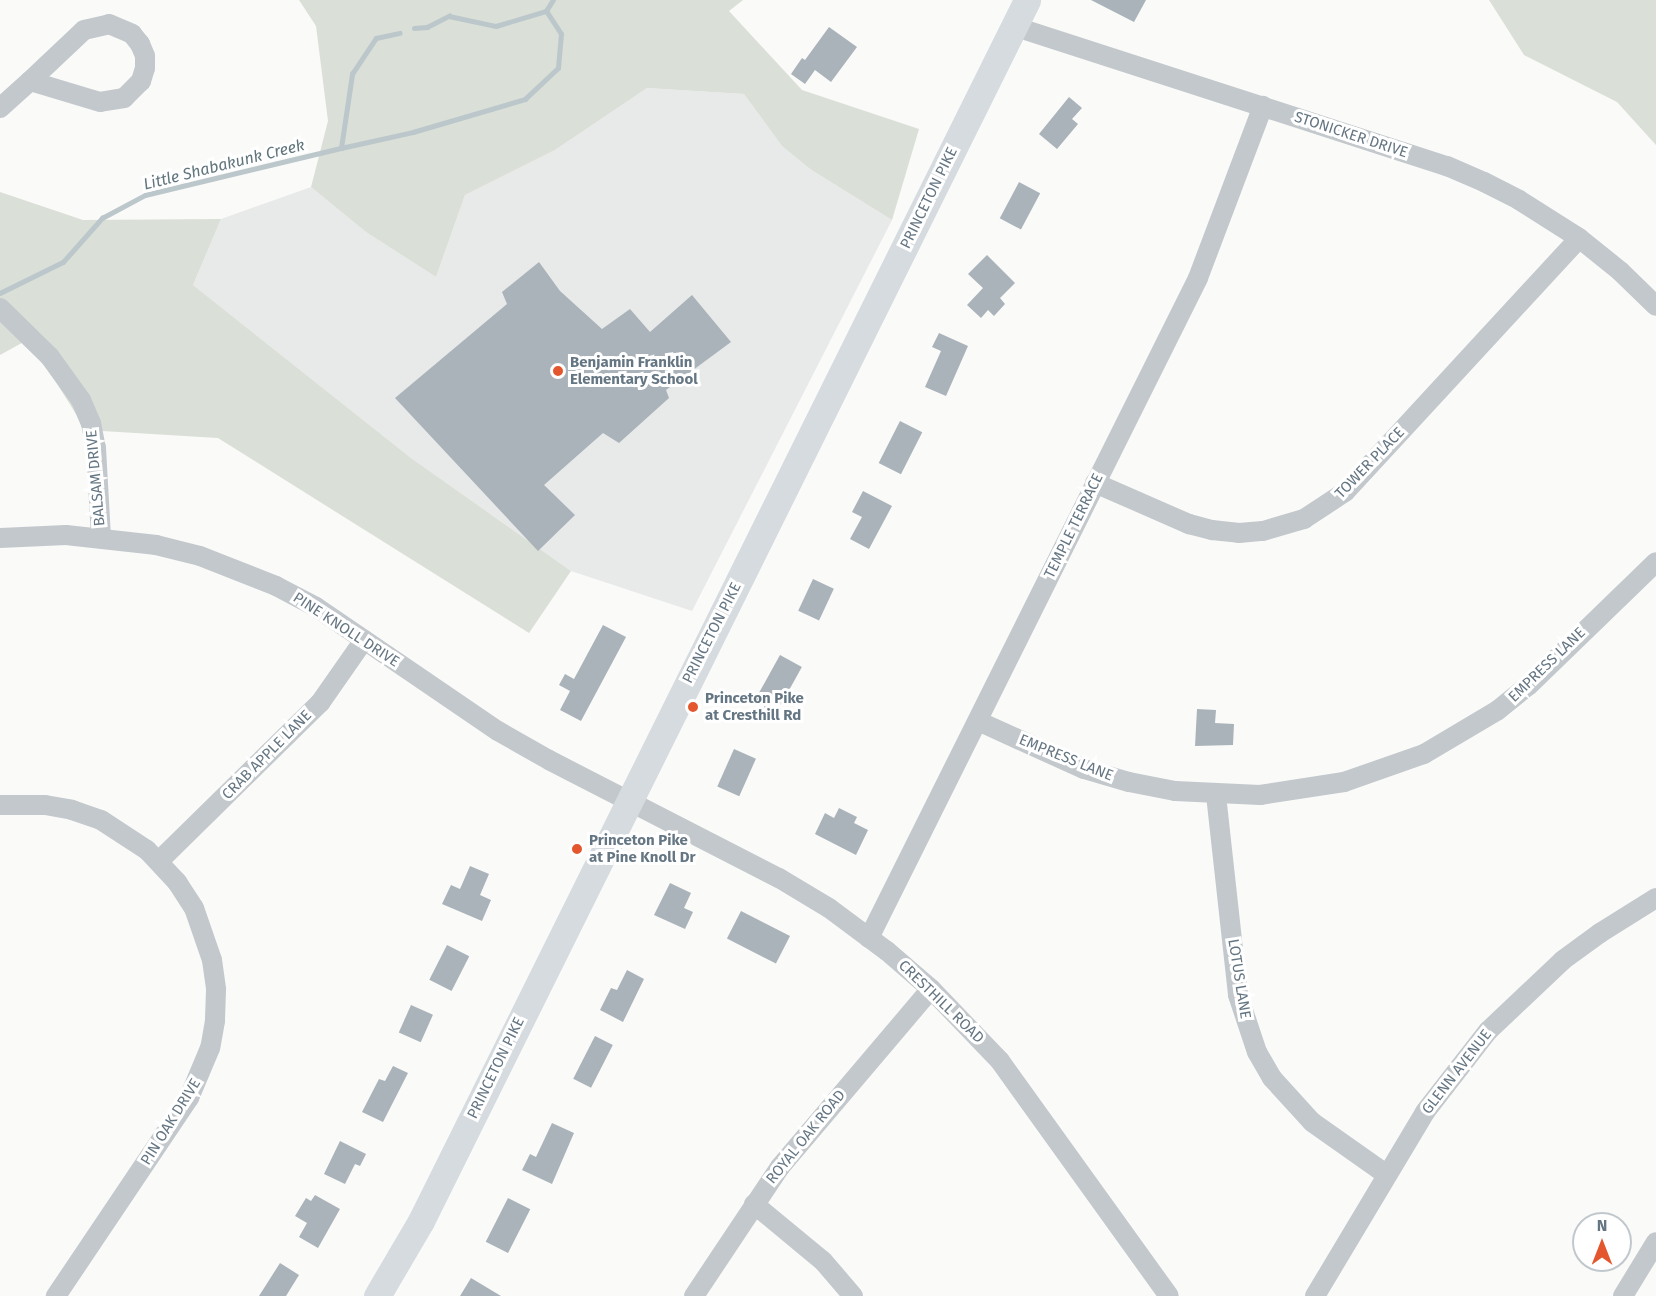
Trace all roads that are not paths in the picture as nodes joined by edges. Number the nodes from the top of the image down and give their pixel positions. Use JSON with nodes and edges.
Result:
{"nodes":[{"id":1,"x":1026,"y":0,"type":"edge"},
{"id":2,"x":1014,"y":26,"type":"junction"},
{"id":3,"x":30,"y":81,"type":"junction"},
{"id":4,"x":1263,"y":106,"type":"junction"},
{"id":5,"x":0,"y":108,"type":"edge"},
{"id":6,"x":1579,"y":238,"type":"junction"},
{"id":7,"x":1656,"y":306,"type":"edge"},
{"id":8,"x":0,"y":308,"type":"edge"},
{"id":9,"x":1095,"y":483,"type":"junction"},
{"id":10,"x":101,"y":537,"type":"junction"},
{"id":11,"x":0,"y":538,"type":"edge"},
{"id":12,"x":1656,"y":562,"type":"edge"},
{"id":13,"x":364,"y":640,"type":"junction"},
{"id":14,"x":978,"y":721,"type":"junction"},
{"id":15,"x":1216,"y":795,"type":"junction"},
{"id":16,"x":628,"y":801,"type":"junction"},
{"id":17,"x":0,"y":805,"type":"edge"},
{"id":18,"x":159,"y":861,"type":"junction"},
{"id":19,"x":1656,"y":898,"type":"edge"},
{"id":20,"x":869,"y":938,"type":"junction"},
{"id":21,"x":931,"y":989,"type":"junction"},
{"id":22,"x":1387,"y":1174,"type":"junction"},
{"id":23,"x":754,"y":1203,"type":"junction"},
{"id":24,"x":1656,"y":1242,"type":"edge"},
{"id":25,"x":56,"y":1296,"type":"edge"},
{"id":26,"x":377,"y":1296,"type":"edge"},
{"id":27,"x":694,"y":1296,"type":"edge"},
{"id":28,"x":853,"y":1296,"type":"edge"},
{"id":29,"x":1169,"y":1296,"type":"edge"},
{"id":30,"x":1315,"y":1296,"type":"edge"},
{"id":31,"x":1623,"y":1296,"type":"edge"}],
"edges":[{"from":1,"to":2,"type":"main road","name":"PRINCETON PIKE"},
{"from":2,"to":4,"type":"street","name":"STONICKER DRIVE"},
{"from":2,"to":16,"type":"main road","name":"PRINCETON PIKE"},
{"from":3,"to":3,"type":"street"},
{"from":3,"to":5,"type":"street"},
{"from":4,"to":6,"type":"street","name":"STONICKER DRIVE"},
{"from":4,"to":9,"type":"street","name":"TEMPLE TERRACE"},
{"from":6,"to":7,"type":"street","name":"STONICKER DRIVE"},
{"from":6,"to":9,"type":"street","name":"TOWER PLACE"},
{"from":8,"to":10,"type":"street","name":"BALSAM DRIVE"},
{"from":9,"to":14,"type":"street","name":"TEMPLE TERRACE"},
{"from":10,"to":11,"type":"street","name":"PINE KNOLL DRIVE"},
{"from":10,"to":13,"type":"street","name":"PINE KNOLL DRIVE"},
{"from":12,"to":15,"type":"street","name":"EMPRESS LANE"},
{"from":13,"to":16,"type":"street","name":"PINE KNOLL DRIVE"},
{"from":13,"to":18,"type":"street","name":"CRAB APPLE LANE"},
{"from":14,"to":15,"type":"street","name":"EMPRESS LANE"},
{"from":14,"to":20,"type":"street","name":"TEMPLE TERRACE"},
{"from":15,"to":22,"type":"street","name":"LOTUS LANE"},
{"from":16,"to":20,"type":"street","name":"CRESTHILL ROAD"},
{"from":16,"to":26,"type":"main road","name":"PRINCETON PIKE"},
{"from":17,"to":18,"type":"street","name":"PIN OAK DRIVE"},
{"from":18,"to":25,"type":"street","name":"PIN OAK DRIVE"},
{"from":19,"to":22,"type":"street","name":"GLENN AVENUE"},
{"from":20,"to":21,"type":"street","name":"CRESTHILL ROAD"},
{"from":21,"to":23,"type":"street","name":"ROYAL OAK ROAD"},
{"from":21,"to":29,"type":"street","name":"CRESTHILL ROAD"},
{"from":22,"to":30,"type":"street","name":"GLENN AVENUE"},
{"from":23,"to":27,"type":"street","name":"ROYAL OAK ROAD"},
{"from":23,"to":28,"type":"street"},
{"from":24,"to":31,"type":"street"}]}
